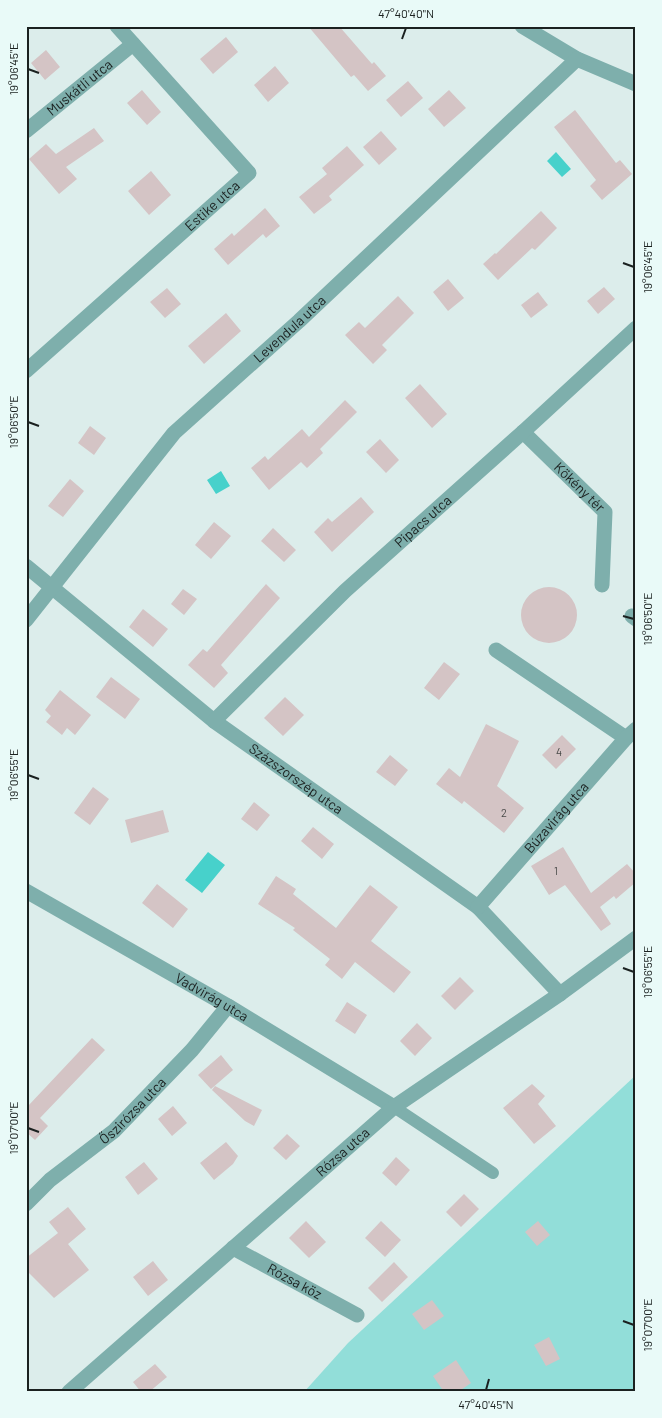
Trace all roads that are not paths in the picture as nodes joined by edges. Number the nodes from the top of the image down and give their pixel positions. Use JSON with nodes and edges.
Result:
{"nodes":[{"id":1,"x":117,"y":26,"type":"edge"},
{"id":2,"x":522,"y":26,"type":"edge"},
{"id":3,"x":133,"y":44,"type":"junction"},
{"id":4,"x":576,"y":58,"type":"junction"},
{"id":5,"x":636,"y":84,"type":"edge"},
{"id":6,"x":26,"y":131,"type":"edge"},
{"id":7,"x":636,"y":328,"type":"edge"},
{"id":8,"x":26,"y":371,"type":"edge"},
{"id":9,"x":522,"y":432,"type":"junction"},
{"id":10,"x":26,"y":566,"type":"edge"},
{"id":11,"x":602,"y":585,"type":"dead end"},
{"id":12,"x":52,"y":587,"type":"junction"},
{"id":13,"x":26,"y":620,"type":"edge"},
{"id":14,"x":496,"y":650,"type":"dead end"},
{"id":15,"x":214,"y":720,"type":"junction"},
{"id":16,"x":631,"y":733,"type":"edge"},
{"id":17,"x":26,"y":891,"type":"edge"},
{"id":18,"x":478,"y":907,"type":"junction"},
{"id":19,"x":636,"y":938,"type":"edge"},
{"id":20,"x":560,"y":994,"type":"junction"},
{"id":21,"x":228,"y":1006,"type":"junction"},
{"id":22,"x":394,"y":1107,"type":"junction"},
{"id":23,"x":493,"y":1172,"type":"dead end"},
{"id":24,"x":26,"y":1204,"type":"edge"},
{"id":25,"x":233,"y":1248,"type":"junction"},
{"id":26,"x":357,"y":1315,"type":"dead end"},
{"id":27,"x":69,"y":1392,"type":"edge"}],
"edges":[{"from":1,"to":3,"type":"street","name":"Estike utca"},
{"from":2,"to":4,"type":"street"},
{"from":3,"to":6,"type":"street","name":"Muskátli utca"},
{"from":3,"to":8,"type":"street","name":"Estike utca"},
{"from":4,"to":5,"type":"street"},
{"from":4,"to":12,"type":"street","name":"Levendula utca"},
{"from":7,"to":9,"type":"street","name":"Pipacs utca"},
{"from":9,"to":11,"type":"street","name":"Kökény tér"},
{"from":9,"to":15,"type":"street","name":"Pipacs utca"},
{"from":10,"to":12,"type":"street","name":"Százszorszép utca"},
{"from":12,"to":13,"type":"street","name":"Levendula utca"},
{"from":12,"to":15,"type":"street","name":"Százszorszép utca"},
{"from":14,"to":16,"type":"street"},
{"from":15,"to":18,"type":"street","name":"Százszorszép utca"},
{"from":16,"to":18,"type":"street","name":"Búzavirág utca"},
{"from":17,"to":21,"type":"street","name":"Vadvirág utca"},
{"from":18,"to":20,"type":"street","name":"Százszorszép utca"},
{"from":19,"to":20,"type":"street","name":"Rózsa utca"},
{"from":20,"to":22,"type":"street","name":"Rózsa utca"},
{"from":21,"to":22,"type":"street","name":"Vadvirág utca"},
{"from":21,"to":24,"type":"street","name":"Őszirózsa utca"},
{"from":22,"to":23,"type":"lane"},
{"from":22,"to":25,"type":"street","name":"Rózsa utca"},
{"from":25,"to":26,"type":"street","name":"Rózsa köz"},
{"from":25,"to":27,"type":"street","name":"Rózsa utca"}]}
